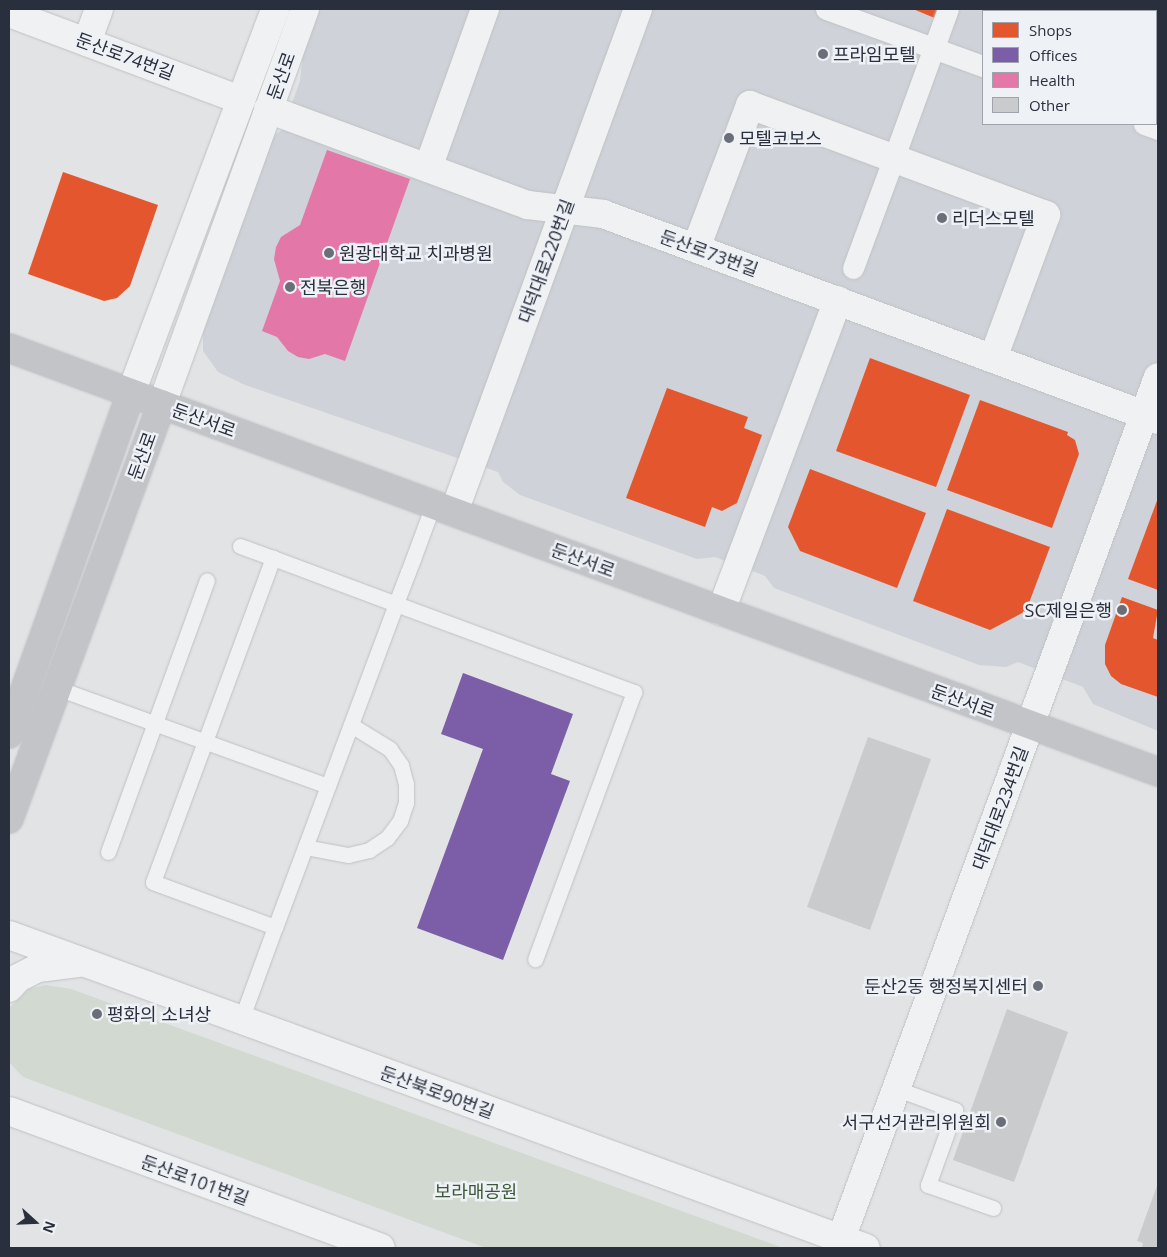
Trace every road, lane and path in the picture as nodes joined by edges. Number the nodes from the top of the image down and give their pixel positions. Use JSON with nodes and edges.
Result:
{"nodes":[{"id":1,"x":99,"y":9,"type":"edge"},
{"id":2,"x":275,"y":9,"type":"edge"},
{"id":3,"x":305,"y":9,"type":"edge"},
{"id":4,"x":485,"y":9,"type":"edge"},
{"id":5,"x":638,"y":9,"type":"edge"},
{"id":6,"x":826,"y":9,"type":"edge"},
{"id":7,"x":948,"y":9,"type":"edge"},
{"id":8,"x":9,"y":13,"type":"edge"},
{"id":9,"x":87,"y":42,"type":"junction"},
{"id":10,"x":934,"y":48,"type":"junction"},
{"id":11,"x":982,"y":66,"type":"edge"},
{"id":12,"x":241,"y":100,"type":"junction"},
{"id":13,"x":268,"y":109,"type":"junction"},
{"id":14,"x":428,"y":168,"type":"junction"},
{"id":15,"x":565,"y":209,"type":"junction"},
{"id":16,"x":696,"y":248,"type":"junction"},
{"id":17,"x":853,"y":268,"type":"dead end"},
{"id":18,"x":838,"y":300,"type":"junction"},
{"id":19,"x":9,"y":348,"type":"edge"},
{"id":20,"x":993,"y":358,"type":"junction"},
{"id":21,"x":1158,"y":376,"type":"edge"},
{"id":22,"x":131,"y":393,"type":"junction"},
{"id":23,"x":162,"y":404,"type":"junction"},
{"id":24,"x":1151,"y":418,"type":"edge"},
{"id":25,"x":443,"y":508,"type":"junction"},
{"id":26,"x":240,"y":546,"type":"dead end"},
{"id":27,"x":274,"y":558,"type":"junction"},
{"id":28,"x":207,"y":580,"type":"dead end"},
{"id":29,"x":396,"y":604,"type":"junction"},
{"id":30,"x":721,"y":611,"type":"junction"},
{"id":31,"x":57,"y":688,"type":"junction"},
{"id":32,"x":155,"y":723,"type":"junction"},
{"id":33,"x":351,"y":725,"type":"junction"},
{"id":34,"x":1030,"y":725,"type":"junction"},
{"id":35,"x":9,"y":734,"type":"edge"},
{"id":36,"x":206,"y":742,"type":"junction"},
{"id":37,"x":1158,"y":772,"type":"edge"},
{"id":38,"x":328,"y":786,"type":"junction"},
{"id":39,"x":9,"y":819,"type":"edge"},
{"id":40,"x":305,"y":847,"type":"junction"},
{"id":41,"x":108,"y":852,"type":"dead end"},
{"id":42,"x":275,"y":928,"type":"junction"},
{"id":43,"x":9,"y":935,"type":"edge"},
{"id":44,"x":535,"y":959,"type":"dead end"},
{"id":45,"x":84,"y":963,"type":"junction"},
{"id":46,"x":9,"y":988,"type":"edge"},
{"id":47,"x":241,"y":1020,"type":"junction"},
{"id":48,"x":896,"y":1089,"type":"junction"},
{"id":49,"x":9,"y":1090,"type":"edge"},
{"id":50,"x":20,"y":1115,"type":"edge"},
{"id":51,"x":994,"y":1208,"type":"dead end"},
{"id":52,"x":841,"y":1239,"type":"junction"},
{"id":53,"x":380,"y":1248,"type":"edge"},
{"id":54,"x":866,"y":1248,"type":"edge"}],
"edges":[{"from":1,"to":9,"type":"street"},
{"from":2,"to":12,"type":"street","name":"둔산로"},
{"from":3,"to":13,"type":"street","name":"둔산로"},
{"from":4,"to":14,"type":"street"},
{"from":5,"to":15,"type":"street","name":"대덕대로220번길"},
{"from":6,"to":10,"type":"street"},
{"from":7,"to":10,"type":"street"},
{"from":8,"to":9,"type":"street","name":"둔산로74번길"},
{"from":9,"to":12,"type":"street","name":"둔산로74번길"},
{"from":10,"to":11,"type":"street"},
{"from":10,"to":17,"type":"street"},
{"from":12,"to":22,"type":"street","name":"둔산로"},
{"from":13,"to":14,"type":"street","name":"둔산로73번길"},
{"from":13,"to":23,"type":"street","name":"둔산로"},
{"from":14,"to":15,"type":"street","name":"둔산로73번길"},
{"from":15,"to":16,"type":"street","name":"둔산로73번길"},
{"from":15,"to":25,"type":"street","name":"대덕대로220번길"},
{"from":16,"to":18,"type":"street","name":"둔산로73번길"},
{"from":16,"to":20,"type":"street"},
{"from":18,"to":20,"type":"street","name":"둔산로73번길"},
{"from":18,"to":30,"type":"street"},
{"from":19,"to":22,"type":"main road","name":"둔산서로"},
{"from":20,"to":24,"type":"street","name":"둔산로73번길"},
{"from":21,"to":24,"type":"street","name":"대덕대로234번길"},
{"from":22,"to":23,"type":"main road","name":"둔산서로"},
{"from":22,"to":35,"type":"main road","name":"둔산로"},
{"from":23,"to":25,"type":"main road","name":"둔산서로"},
{"from":23,"to":31,"type":"main road","name":"둔산로"},
{"from":24,"to":34,"type":"street","name":"대덕대로234번길"},
{"from":25,"to":29,"type":"lane"},
{"from":25,"to":30,"type":"main road","name":"둔산서로"},
{"from":26,"to":27,"type":"lane"},
{"from":27,"to":29,"type":"lane"},
{"from":27,"to":36,"type":"lane"},
{"from":28,"to":32,"type":"lane"},
{"from":29,"to":33,"type":"lane"},
{"from":29,"to":44,"type":"lane"},
{"from":30,"to":34,"type":"main road","name":"둔산서로"},
{"from":31,"to":32,"type":"lane"},
{"from":31,"to":39,"type":"main road","name":"둔산로"},
{"from":32,"to":36,"type":"lane"},
{"from":32,"to":41,"type":"lane"},
{"from":33,"to":38,"type":"lane"},
{"from":33,"to":40,"type":"lane"},
{"from":34,"to":37,"type":"main road","name":"둔산서로"},
{"from":34,"to":48,"type":"street","name":"대덕대로234번길"},
{"from":36,"to":38,"type":"lane"},
{"from":36,"to":42,"type":"lane"},
{"from":38,"to":40,"type":"lane"},
{"from":40,"to":42,"type":"lane"},
{"from":42,"to":47,"type":"lane"},
{"from":43,"to":45,"type":"street","name":"둔산북로90번길"},
{"from":45,"to":46,"type":"street"},
{"from":45,"to":47,"type":"street","name":"둔산북로90번길"},
{"from":47,"to":52,"type":"street","name":"둔산북로90번길"},
{"from":48,"to":51,"type":"lane"},
{"from":48,"to":52,"type":"street","name":"대덕대로234번길"},
{"from":49,"to":50,"type":"street"},
{"from":50,"to":53,"type":"street","name":"둔산로101번길"},
{"from":52,"to":54,"type":"street","name":"둔산북로90번길"}]}
